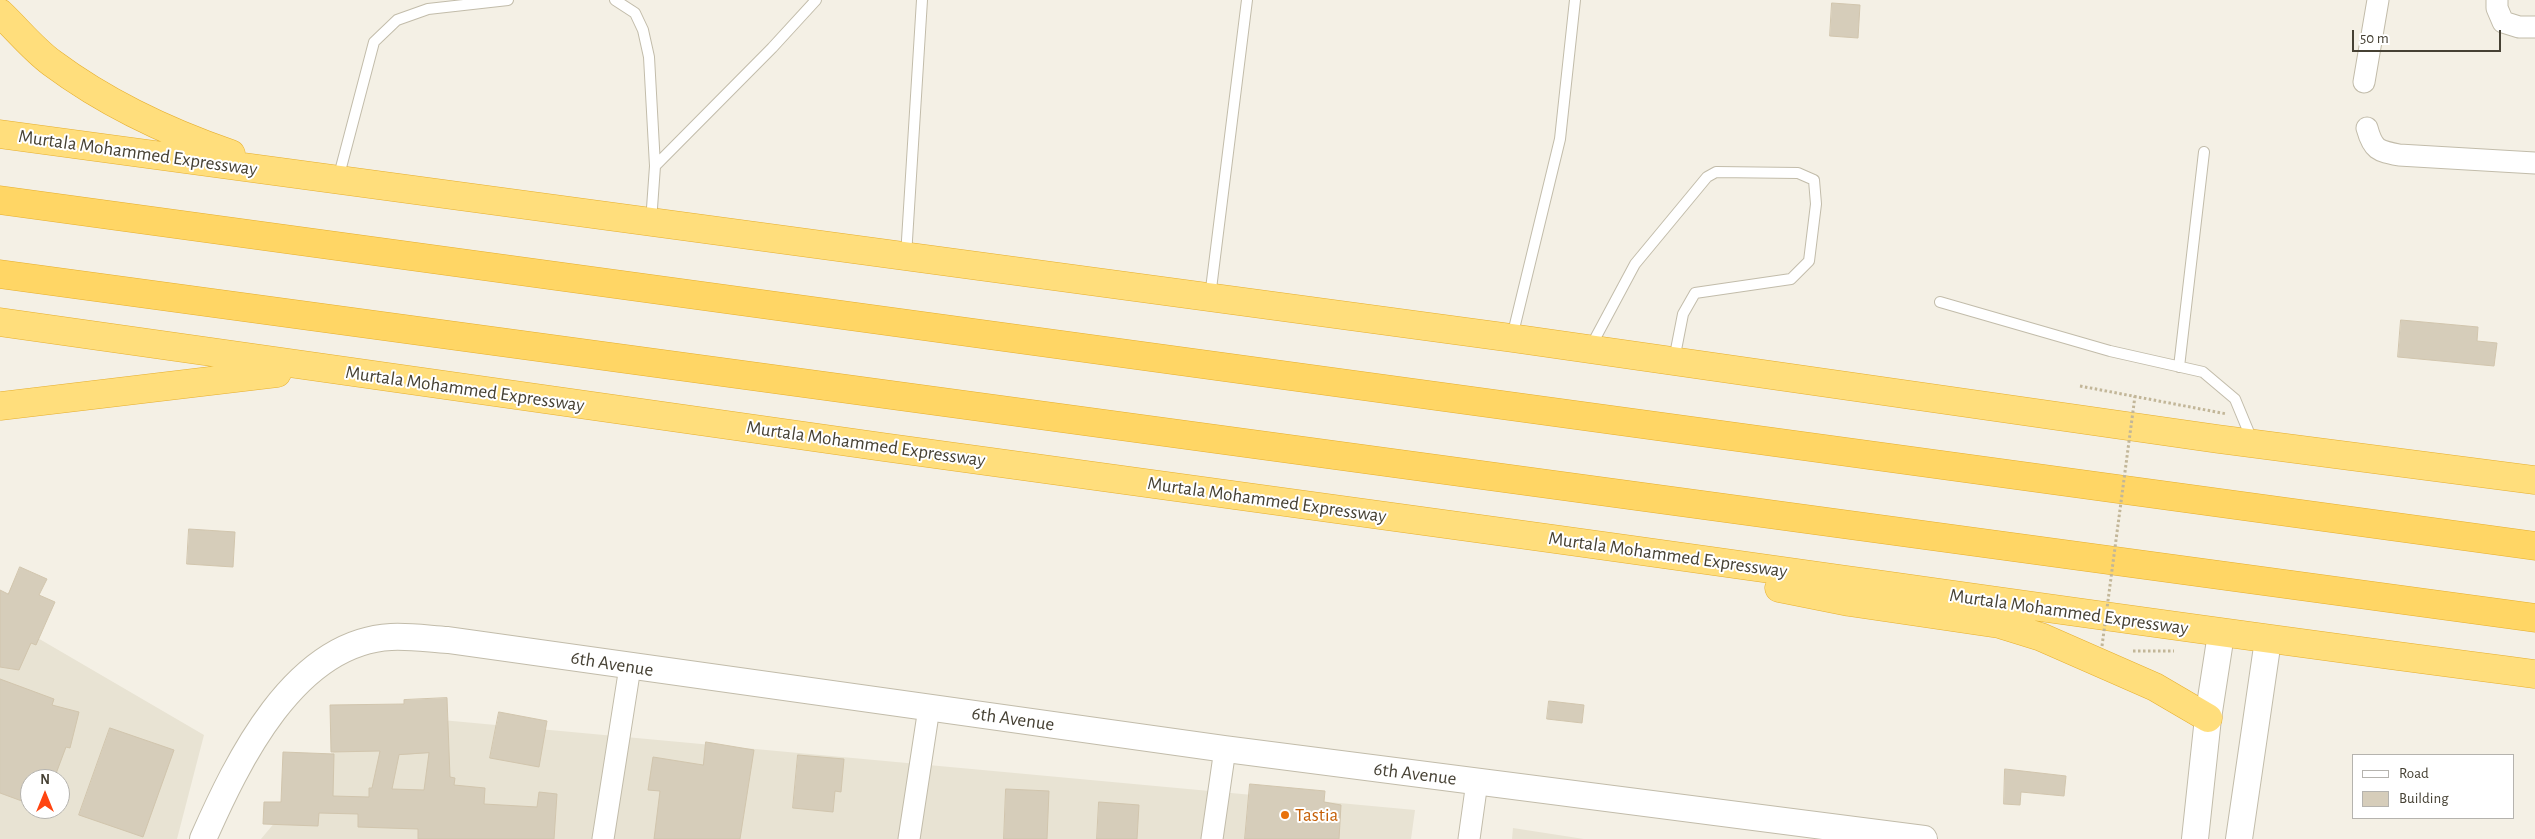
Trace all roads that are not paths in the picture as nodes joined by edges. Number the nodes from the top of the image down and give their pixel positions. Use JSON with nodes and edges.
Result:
{"nodes":[{"id":1,"x":508,"y":0,"type":"edge"},
{"id":2,"x":616,"y":0,"type":"edge"},
{"id":3,"x":816,"y":0,"type":"edge"},
{"id":4,"x":922,"y":0,"type":"edge"},
{"id":5,"x":1247,"y":0,"type":"edge"},
{"id":6,"x":1575,"y":0,"type":"edge"},
{"id":7,"x":2378,"y":0,"type":"edge"},
{"id":8,"x":2497,"y":0,"type":"edge"},
{"id":9,"x":0,"y":13,"type":"edge"},
{"id":10,"x":2535,"y":27,"type":"edge"},
{"id":11,"x":2364,"y":82,"type":"dead end"},
{"id":12,"x":2367,"y":128,"type":"dead end"},
{"id":13,"x":0,"y":134,"type":"edge"},
{"id":14,"x":2204,"y":152,"type":"dead end"},
{"id":15,"x":2535,"y":163,"type":"edge"},
{"id":16,"x":655,"y":166,"type":"junction"},
{"id":17,"x":287,"y":174,"type":"junction"},
{"id":18,"x":338,"y":180,"type":"junction"},
{"id":19,"x":0,"y":200,"type":"edge"},
{"id":20,"x":651,"y":223,"type":"junction"},
{"id":21,"x":906,"y":257,"type":"junction"},
{"id":22,"x":0,"y":274,"type":"edge"},
{"id":23,"x":1210,"y":298,"type":"junction"},
{"id":24,"x":1940,"y":302,"type":"dead end"},
{"id":25,"x":0,"y":322,"type":"edge"},
{"id":26,"x":1512,"y":338,"type":"junction"},
{"id":27,"x":1589,"y":350,"type":"junction"},
{"id":28,"x":1674,"y":361,"type":"junction"},
{"id":29,"x":2179,"y":367,"type":"junction"},
{"id":30,"x":313,"y":368,"type":"junction"},
{"id":31,"x":0,"y":406,"type":"edge"},
{"id":32,"x":2254,"y":443,"type":"junction"},
{"id":33,"x":2535,"y":480,"type":"edge"},
{"id":34,"x":2535,"y":546,"type":"edge"},
{"id":35,"x":1693,"y":558,"type":"junction"},
{"id":36,"x":2535,"y":618,"type":"edge"},
{"id":37,"x":2221,"y":634,"type":"junction"},
{"id":38,"x":2268,"y":640,"type":"junction"},
{"id":39,"x":630,"y":667,"type":"junction"},
{"id":40,"x":2535,"y":674,"type":"edge"},
{"id":41,"x":929,"y":708,"type":"junction"},
{"id":42,"x":2208,"y":718,"type":"junction"},
{"id":43,"x":1225,"y":749,"type":"junction"},
{"id":44,"x":1477,"y":782,"type":"junction"},
{"id":45,"x":1786,"y":830,"type":"edge"},
{"id":46,"x":203,"y":839,"type":"edge"},
{"id":47,"x":604,"y":839,"type":"edge"},
{"id":48,"x":909,"y":839,"type":"edge"},
{"id":49,"x":1212,"y":839,"type":"edge"},
{"id":50,"x":1469,"y":839,"type":"edge"},
{"id":51,"x":1924,"y":839,"type":"edge"},
{"id":52,"x":2195,"y":839,"type":"edge"},
{"id":53,"x":2239,"y":839,"type":"edge"}],
"edges":[{"from":1,"to":18,"type":"lane"},
{"from":2,"to":16,"type":"lane"},
{"from":3,"to":16,"type":"lane"},
{"from":4,"to":21,"type":"lane"},
{"from":5,"to":23,"type":"lane"},
{"from":6,"to":26,"type":"lane"},
{"from":7,"to":11,"type":"street"},
{"from":8,"to":10,"type":"street"},
{"from":9,"to":17,"type":"highway"},
{"from":12,"to":15,"type":"street"},
{"from":13,"to":17,"type":"highway","name":"Murtala Mohammed Expressway"},
{"from":14,"to":29,"type":"lane"},
{"from":16,"to":20,"type":"lane"},
{"from":17,"to":18,"type":"highway","name":"Murtala Mohammed Expressway"},
{"from":18,"to":20,"type":"highway","name":"Murtala Mohammed Expressway"},
{"from":19,"to":34,"type":"highway"},
{"from":20,"to":21,"type":"highway","name":"Murtala Mohammed Expressway"},
{"from":21,"to":23,"type":"highway","name":"Murtala Mohammed Expressway"},
{"from":22,"to":36,"type":"highway"},
{"from":23,"to":26,"type":"highway","name":"Murtala Mohammed Expressway"},
{"from":24,"to":29,"type":"lane"},
{"from":25,"to":30,"type":"highway","name":"Murtala Mohammed Expressway"},
{"from":26,"to":27,"type":"highway","name":"Murtala Mohammed Expressway"},
{"from":27,"to":28,"type":"highway","name":"Murtala Mohammed Expressway"},
{"from":27,"to":28,"type":"lane"},
{"from":28,"to":32,"type":"highway","name":"Murtala Mohammed Expressway"},
{"from":29,"to":32,"type":"lane"},
{"from":30,"to":31,"type":"highway"},
{"from":30,"to":35,"type":"highway","name":"Murtala Mohammed Expressway"},
{"from":32,"to":33,"type":"highway","name":"Murtala Mohammed Expressway"},
{"from":35,"to":37,"type":"highway","name":"Murtala Mohammed Expressway"},
{"from":35,"to":42,"type":"highway"},
{"from":37,"to":38,"type":"highway","name":"Murtala Mohammed Expressway"},
{"from":37,"to":42,"type":"street"},
{"from":38,"to":40,"type":"highway","name":"Murtala Mohammed Expressway"},
{"from":38,"to":53,"type":"street"},
{"from":39,"to":41,"type":"street","name":"6th Avenue"},
{"from":39,"to":46,"type":"street","name":"6th Avenue"},
{"from":39,"to":47,"type":"street"},
{"from":41,"to":43,"type":"street","name":"6th Avenue"},
{"from":41,"to":48,"type":"street"},
{"from":42,"to":52,"type":"street"},
{"from":43,"to":44,"type":"street","name":"6th Avenue"},
{"from":43,"to":49,"type":"street"},
{"from":44,"to":45,"type":"street","name":"6th Avenue"},
{"from":44,"to":50,"type":"street"},
{"from":45,"to":51,"type":"street","name":"6th Avenue"}]}
